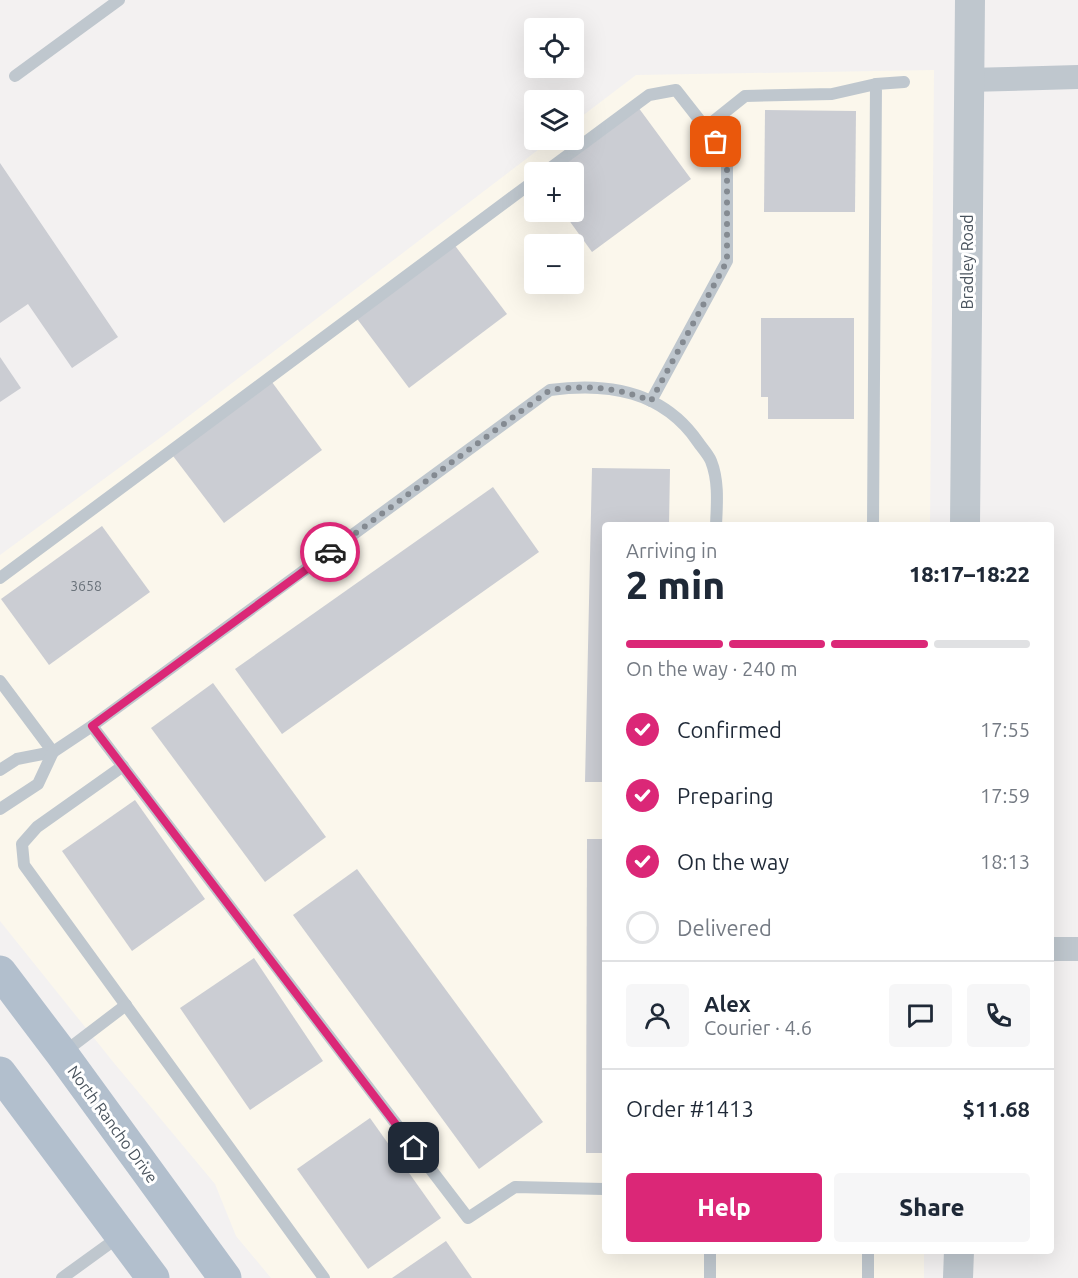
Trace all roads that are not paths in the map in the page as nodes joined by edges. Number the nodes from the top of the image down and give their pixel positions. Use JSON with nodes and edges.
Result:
{"nodes":[{"id":1,"x":119,"y":0,"type":"edge"},
{"id":2,"x":970,"y":0,"type":"edge"},
{"id":3,"x":15,"y":76,"type":"dead end"},
{"id":4,"x":1078,"y":77,"type":"edge"},
{"id":5,"x":968,"y":80,"type":"junction"},
{"id":6,"x":904,"y":82,"type":"dead end"},
{"id":7,"x":876,"y":84,"type":"junction"},
{"id":8,"x":705,"y":128,"type":"junction"},
{"id":9,"x":559,"y":162,"type":"edge"},
{"id":10,"x":524,"y":188,"type":"edge"},
{"id":11,"x":651,"y":401,"type":"junction"},
{"id":12,"x":716,"y":522,"type":"edge"},
{"id":13,"x":873,"y":522,"type":"edge"},
{"id":14,"x":964,"y":522,"type":"edge"},
{"id":15,"x":0,"y":578,"type":"edge"},
{"id":16,"x":0,"y":681,"type":"edge"},
{"id":17,"x":92,"y":726,"type":"junction"},
{"id":18,"x":53,"y":752,"type":"junction"},
{"id":19,"x":123,"y":766,"type":"junction"},
{"id":20,"x":0,"y":770,"type":"edge"},
{"id":21,"x":0,"y":809,"type":"edge"},
{"id":22,"x":1054,"y":949,"type":"edge"},
{"id":23,"x":1078,"y":949,"type":"edge"},
{"id":24,"x":0,"y":972,"type":"edge"},
{"id":25,"x":126,"y":1005,"type":"junction"},
{"id":26,"x":62,"y":1054,"type":"junction"},
{"id":27,"x":0,"y":1073,"type":"edge"},
{"id":28,"x":602,"y":1189,"type":"edge"},
{"id":29,"x":121,"y":1235,"type":"junction"},
{"id":30,"x":710,"y":1254,"type":"edge"},
{"id":31,"x":868,"y":1254,"type":"edge"},
{"id":32,"x":958,"y":1254,"type":"edge"},
{"id":33,"x":62,"y":1278,"type":"edge"},
{"id":34,"x":153,"y":1278,"type":"edge"},
{"id":35,"x":225,"y":1278,"type":"edge"},
{"id":36,"x":324,"y":1278,"type":"edge"},
{"id":37,"x":710,"y":1278,"type":"edge"},
{"id":38,"x":868,"y":1278,"type":"edge"},
{"id":39,"x":958,"y":1278,"type":"edge"}],
"edges":[{"from":1,"to":3,"type":"lane"},
{"from":2,"to":5,"type":"street","name":"Bradley Road"},
{"from":4,"to":5,"type":"street"},
{"from":5,"to":14,"type":"street","name":"Bradley Road"},
{"from":6,"to":7,"type":"lane"},
{"from":7,"to":8,"type":"lane"},
{"from":7,"to":13,"type":"lane"},
{"from":8,"to":9,"type":"lane"},
{"from":8,"to":11,"type":"lane"},
{"from":10,"to":15,"type":"lane"},
{"from":11,"to":12,"type":"lane"},
{"from":11,"to":17,"type":"lane"},
{"from":16,"to":18,"type":"lane"},
{"from":17,"to":18,"type":"lane"},
{"from":17,"to":19,"type":"lane"},
{"from":18,"to":20,"type":"lane"},
{"from":18,"to":21,"type":"lane"},
{"from":19,"to":25,"type":"lane"},
{"from":19,"to":28,"type":"lane"},
{"from":22,"to":23,"type":"street"},
{"from":24,"to":26,"type":"main road","name":"North Rancho Drive"},
{"from":25,"to":26,"type":"lane"},
{"from":25,"to":36,"type":"lane"},
{"from":26,"to":35,"type":"main road","name":"North Rancho Drive"},
{"from":27,"to":29,"type":"main road"},
{"from":29,"to":33,"type":"lane"},
{"from":29,"to":34,"type":"main road"},
{"from":30,"to":37,"type":"lane"},
{"from":31,"to":38,"type":"lane"},
{"from":32,"to":39,"type":"street"}]}
